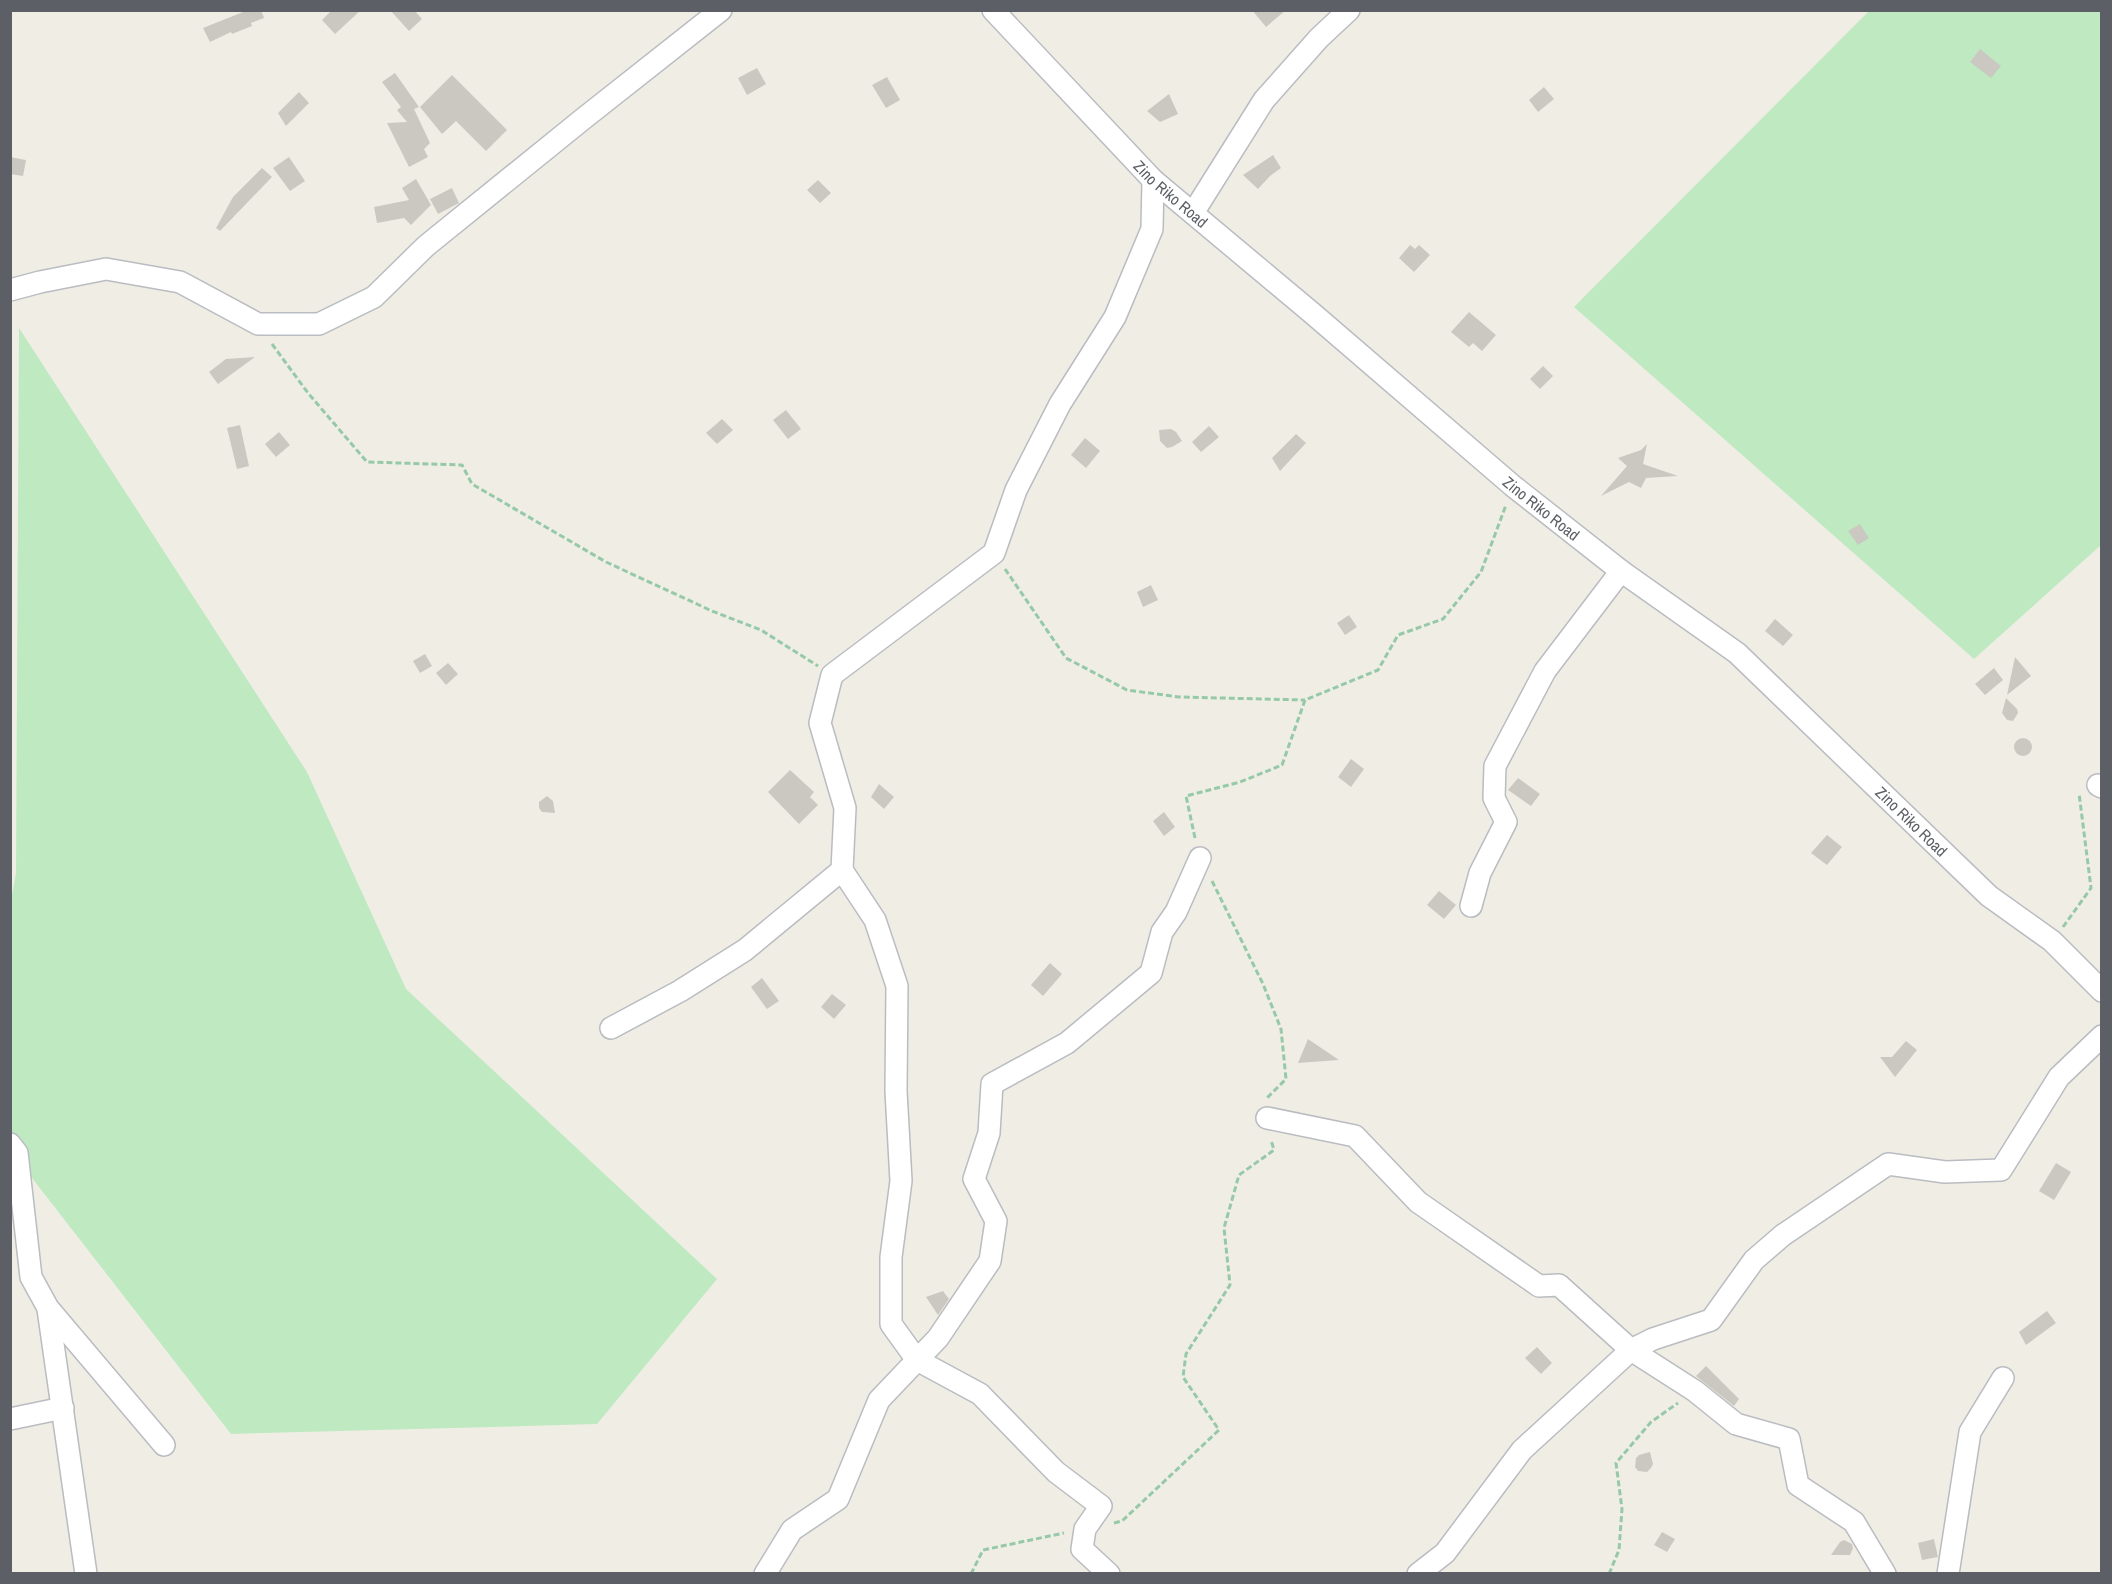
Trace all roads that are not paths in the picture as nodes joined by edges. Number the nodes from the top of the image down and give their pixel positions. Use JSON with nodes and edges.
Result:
{"nodes":[{"id":1,"x":721,"y":10,"type":"edge"},
{"id":2,"x":993,"y":10,"type":"edge"},
{"id":3,"x":1349,"y":10,"type":"edge"},
{"id":4,"x":1153,"y":180,"type":"junction"},
{"id":5,"x":1193,"y":213,"type":"junction"},
{"id":6,"x":10,"y":290,"type":"edge"},
{"id":7,"x":1621,"y":571,"type":"junction"},
{"id":8,"x":1200,"y":858,"type":"road end"},
{"id":9,"x":842,"y":870,"type":"junction"},
{"id":10,"x":1471,"y":906,"type":"dead end"},
{"id":11,"x":2102,"y":992,"type":"edge"},
{"id":12,"x":611,"y":1028,"type":"dead end"},
{"id":13,"x":2102,"y":1036,"type":"edge"},
{"id":14,"x":1267,"y":1118,"type":"road end"},
{"id":15,"x":10,"y":1144,"type":"edge"},
{"id":16,"x":48,"y":1308,"type":"junction"},
{"id":17,"x":1631,"y":1350,"type":"junction"},
{"id":18,"x":917,"y":1360,"type":"junction"},
{"id":19,"x":2003,"y":1378,"type":"dead end"},
{"id":20,"x":63,"y":1408,"type":"junction"},
{"id":21,"x":10,"y":1419,"type":"edge"},
{"id":22,"x":164,"y":1444,"type":"dead end"},
{"id":23,"x":86,"y":1574,"type":"edge"},
{"id":24,"x":765,"y":1574,"type":"edge"},
{"id":25,"x":1109,"y":1574,"type":"edge"},
{"id":26,"x":1418,"y":1574,"type":"edge"},
{"id":27,"x":1885,"y":1574,"type":"edge"},
{"id":28,"x":1948,"y":1574,"type":"edge"}],
"edges":[{"from":1,"to":6,"type":"street"},
{"from":2,"to":4,"type":"street","name":"Zino Riko Road"},
{"from":3,"to":5,"type":"street"},
{"from":4,"to":5,"type":"street","name":"Zino Riko Road"},
{"from":4,"to":9,"type":"street"},
{"from":5,"to":7,"type":"street","name":"Zino Riko Road"},
{"from":7,"to":10,"type":"street"},
{"from":7,"to":11,"type":"street","name":"Zino Riko Road"},
{"from":8,"to":18,"type":"street"},
{"from":9,"to":12,"type":"street"},
{"from":9,"to":18,"type":"street"},
{"from":13,"to":17,"type":"street"},
{"from":14,"to":17,"type":"street"},
{"from":15,"to":16,"type":"street"},
{"from":16,"to":20,"type":"street"},
{"from":16,"to":22,"type":"street"},
{"from":17,"to":26,"type":"street"},
{"from":17,"to":27,"type":"street"},
{"from":18,"to":24,"type":"street"},
{"from":18,"to":25,"type":"street"},
{"from":19,"to":28,"type":"street"},
{"from":20,"to":21,"type":"street"},
{"from":20,"to":23,"type":"street"}]}
